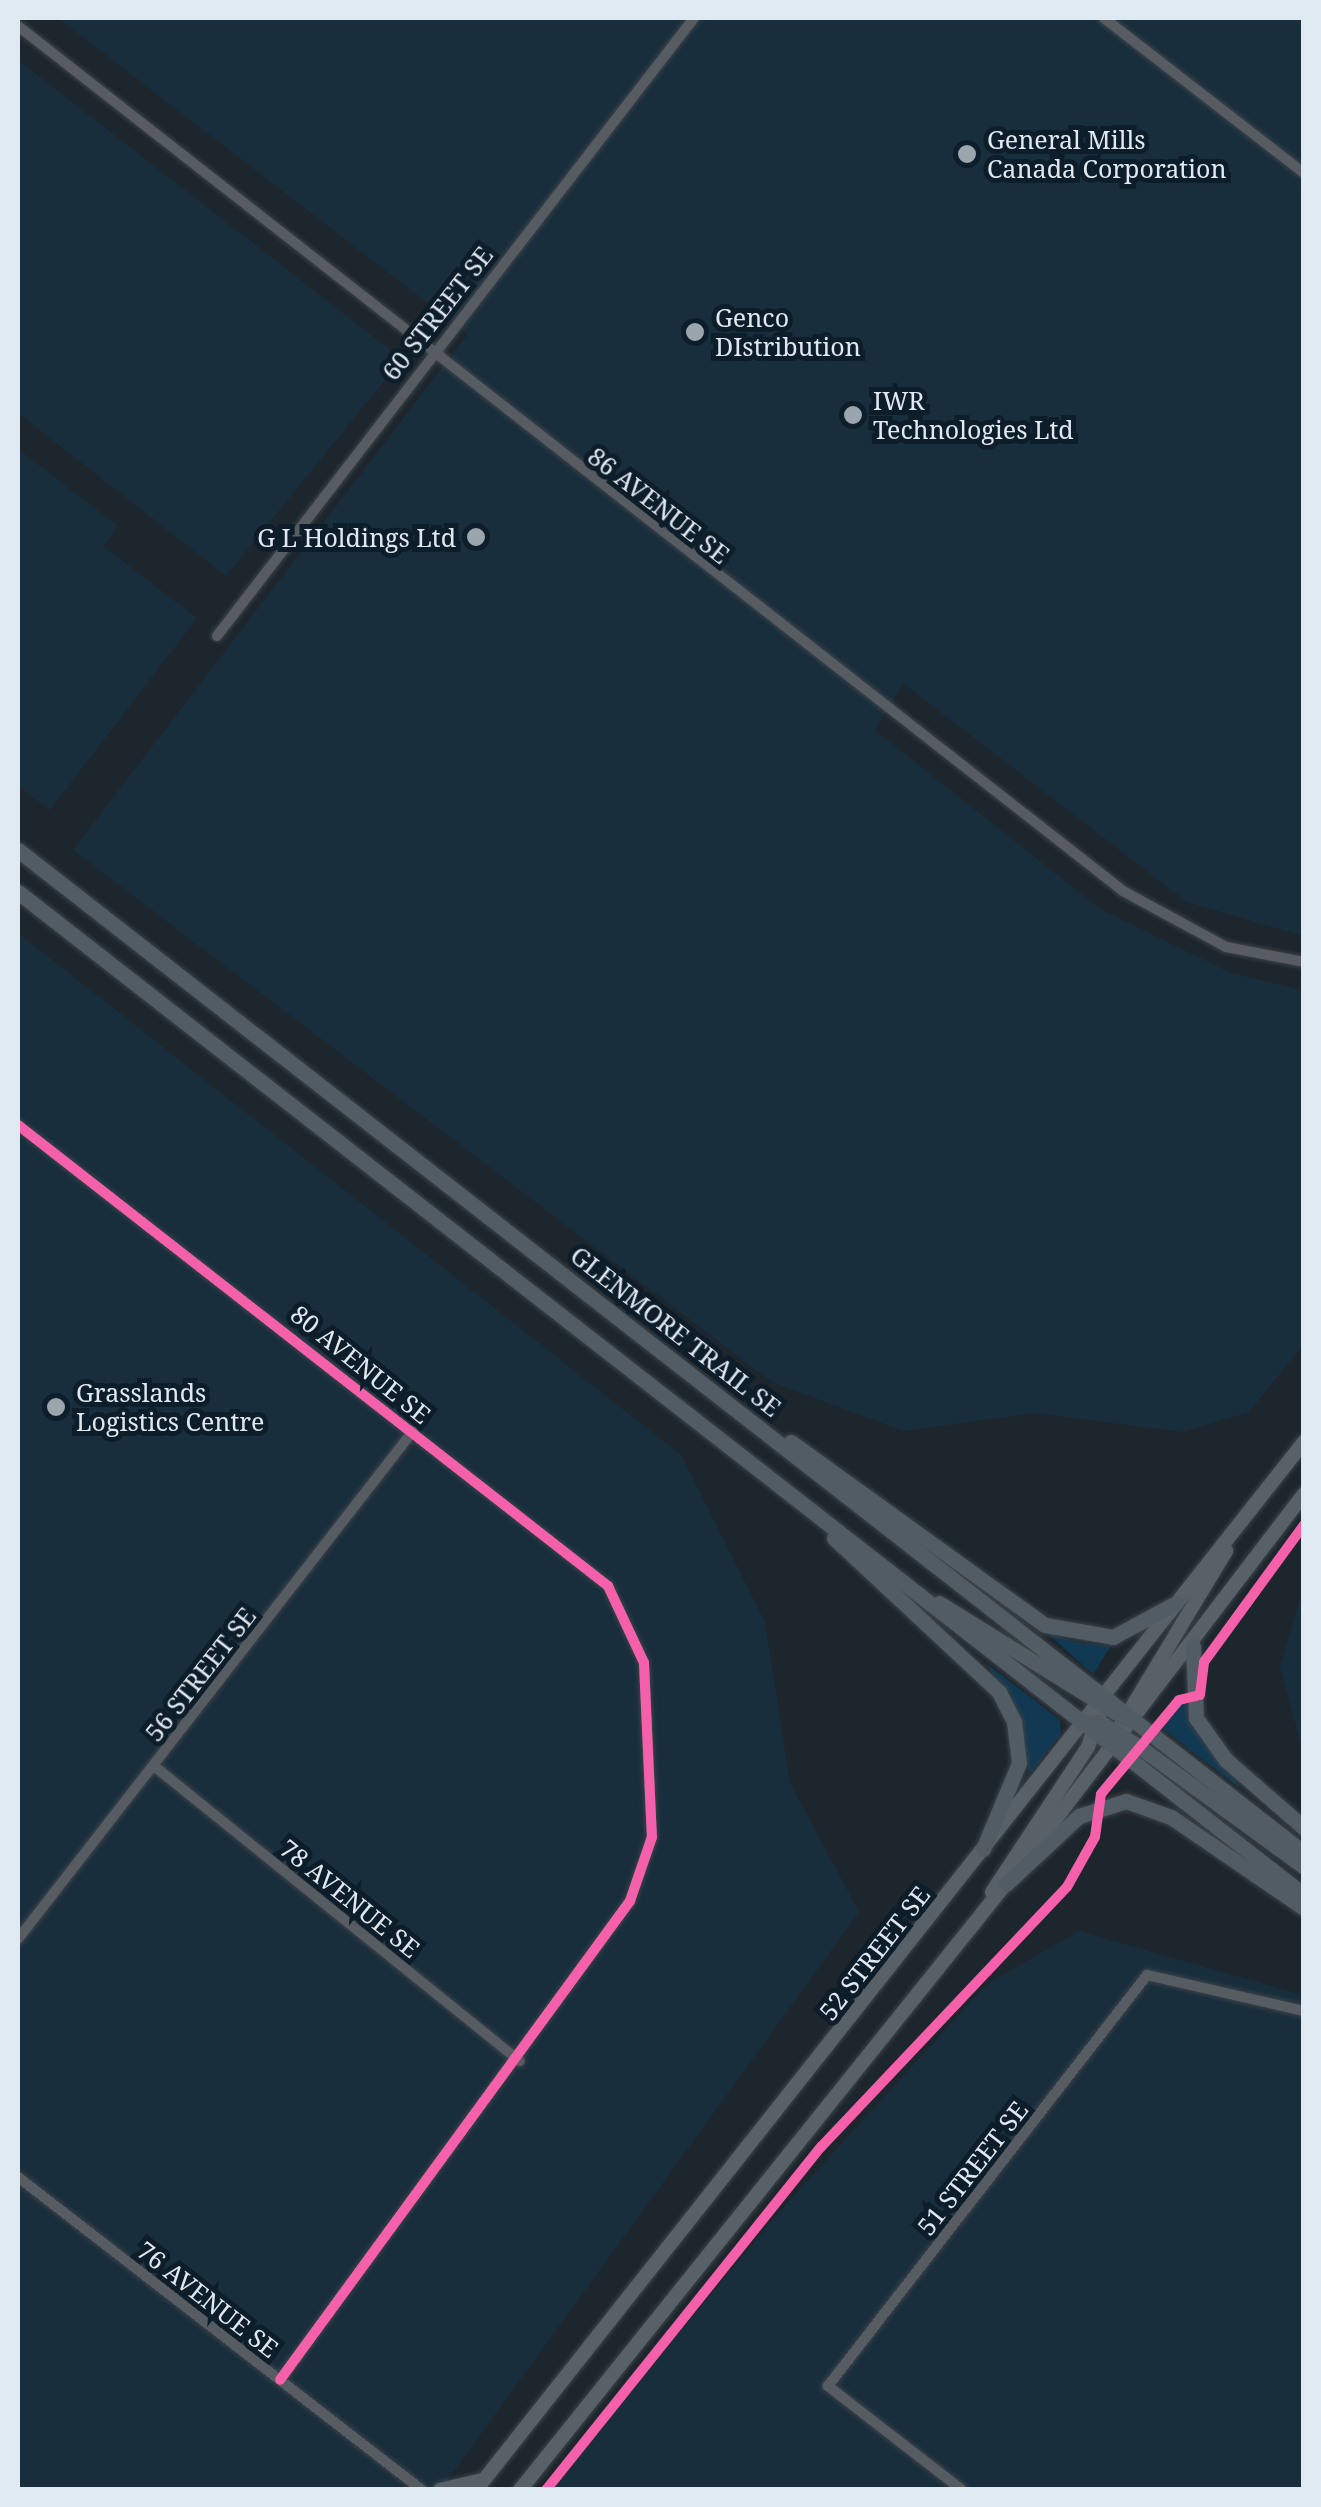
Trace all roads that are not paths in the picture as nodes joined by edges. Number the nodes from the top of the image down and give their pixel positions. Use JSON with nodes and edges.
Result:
{"nodes":[{"id":1,"x":694,"y":18,"type":"edge"},
{"id":2,"x":1104,"y":18,"type":"edge"},
{"id":3,"x":18,"y":26,"type":"edge"},
{"id":4,"x":1304,"y":174,"type":"edge"},
{"id":5,"x":431,"y":353,"type":"junction"},
{"id":6,"x":217,"y":636,"type":"dead end"},
{"id":7,"x":18,"y":850,"type":"edge"},
{"id":8,"x":18,"y":892,"type":"edge"},
{"id":9,"x":1304,"y":962,"type":"edge"},
{"id":10,"x":18,"y":1125,"type":"edge"},
{"id":11,"x":413,"y":1431,"type":"junction"},
{"id":12,"x":765,"y":1433,"type":"junction"},
{"id":13,"x":1304,"y":1442,"type":"edge"},
{"id":14,"x":1304,"y":1494,"type":"edge"},
{"id":15,"x":809,"y":1508,"type":"junction"},
{"id":16,"x":1234,"y":1532,"type":"junction"},
{"id":17,"x":1176,"y":1602,"type":"junction"},
{"id":18,"x":1192,"y":1646,"type":"junction"},
{"id":19,"x":1109,"y":1721,"type":"junction"},
{"id":20,"x":154,"y":1766,"type":"junction"},
{"id":21,"x":1304,"y":1828,"type":"edge"},
{"id":22,"x":983,"y":1849,"type":"junction"},
{"id":23,"x":1304,"y":1852,"type":"edge"},
{"id":24,"x":1304,"y":1867,"type":"edge"},
{"id":25,"x":1006,"y":1884,"type":"junction"},
{"id":26,"x":1304,"y":1894,"type":"edge"},
{"id":27,"x":1304,"y":1908,"type":"edge"},
{"id":28,"x":984,"y":1911,"type":"junction"},
{"id":29,"x":18,"y":1939,"type":"edge"},
{"id":30,"x":1304,"y":2012,"type":"edge"},
{"id":31,"x":520,"y":2060,"type":"junction"},
{"id":32,"x":18,"y":2176,"type":"edge"},
{"id":33,"x":280,"y":2380,"type":"junction"},
{"id":34,"x":480,"y":2485,"type":"edge"},
{"id":35,"x":422,"y":2490,"type":"edge"},
{"id":36,"x":440,"y":2490,"type":"edge"},
{"id":37,"x":520,"y":2490,"type":"edge"},
{"id":38,"x":962,"y":2490,"type":"edge"}],
"edges":[{"from":1,"to":5,"type":"street","name":"60 STREET SE"},
{"from":2,"to":4,"type":"street"},
{"from":3,"to":5,"type":"street","name":"86 AVENUE SE"},
{"from":5,"to":6,"type":"street","name":"60 STREET SE"},
{"from":5,"to":9,"type":"street","name":"86 AVENUE SE"},
{"from":7,"to":12,"type":"main road","name":"GLENMORE TRAIL SE"},
{"from":8,"to":15,"type":"main road","name":"GLENMORE TRAIL SE"},
{"from":10,"to":11,"type":"street","name":"80 AVENUE SE"},
{"from":11,"to":20,"type":"street","name":"56 STREET SE"},
{"from":11,"to":31,"type":"street","name":"80 AVENUE SE"},
{"from":12,"to":17,"type":"main road"},
{"from":12,"to":19,"type":"main road","name":"GLENMORE TRAIL SE"},
{"from":13,"to":16,"type":"main road","name":"52 STREET SE"},
{"from":14,"to":18,"type":"main road","name":"52 STREET SE"},
{"from":15,"to":19,"type":"main road","name":"GLENMORE TRAIL SE"},
{"from":15,"to":22,"type":"main road"},
{"from":16,"to":17,"type":"main road","name":"52 STREET SE"},
{"from":16,"to":19,"type":"main road"},
{"from":17,"to":19,"type":"main road","name":"52 STREET SE"},
{"from":18,"to":19,"type":"main road","name":"52 STREET SE"},
{"from":18,"to":21,"type":"main road"},
{"from":19,"to":22,"type":"main road","name":"52 STREET SE"},
{"from":19,"to":23,"type":"main road","name":"GLENMORE TRAIL SE"},
{"from":19,"to":24,"type":"main road"},
{"from":19,"to":25,"type":"main road","name":"52 STREET SE"},
{"from":19,"to":26,"type":"main road","name":"GLENMORE TRAIL SE"},
{"from":19,"to":28,"type":"main road"},
{"from":20,"to":29,"type":"street","name":"56 STREET SE"},
{"from":20,"to":31,"type":"street","name":"78 AVENUE SE"},
{"from":22,"to":34,"type":"main road","name":"52 STREET SE"},
{"from":25,"to":27,"type":"main road"},
{"from":25,"to":28,"type":"main road","name":"52 STREET SE"},
{"from":28,"to":37,"type":"main road","name":"52 STREET SE"},
{"from":30,"to":38,"type":"street","name":"51 STREET SE"},
{"from":31,"to":33,"type":"street"},
{"from":32,"to":33,"type":"street","name":"76 AVENUE SE"},
{"from":33,"to":35,"type":"street","name":"76 AVENUE SE"},
{"from":34,"to":36,"type":"main road"}]}
